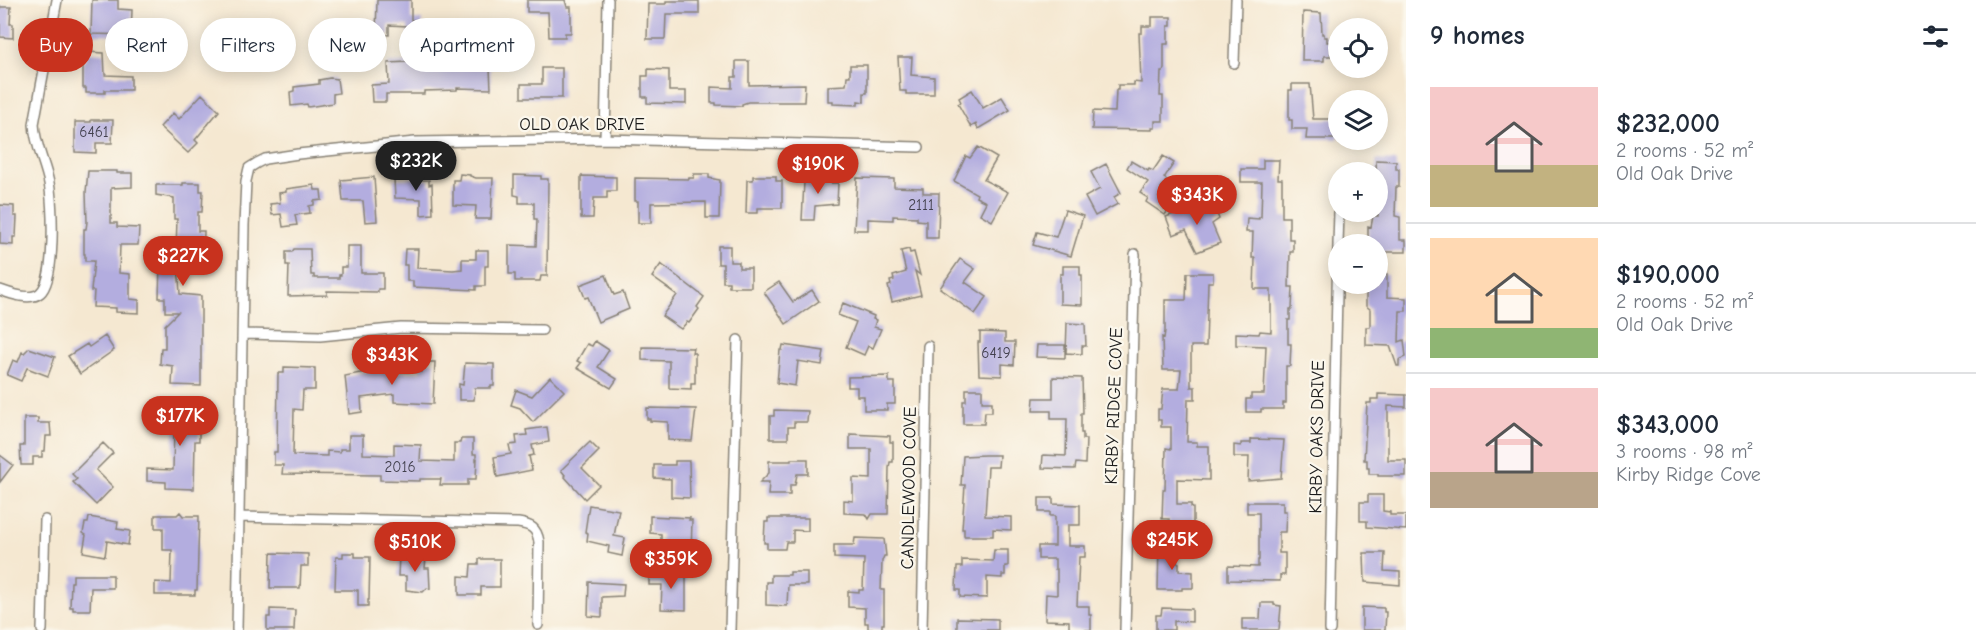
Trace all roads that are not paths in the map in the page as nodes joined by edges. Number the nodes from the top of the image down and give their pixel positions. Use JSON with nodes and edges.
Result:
{"nodes":[{"id":1,"x":57,"y":0,"type":"edge"},
{"id":2,"x":608,"y":0,"type":"edge"},
{"id":3,"x":1236,"y":0,"type":"edge"},
{"id":4,"x":1234,"y":63,"type":"dead end"},
{"id":5,"x":605,"y":139,"type":"junction"},
{"id":6,"x":919,"y":147,"type":"dead end"},
{"id":7,"x":1135,"y":254,"type":"dead end"},
{"id":8,"x":0,"y":290,"type":"edge"},
{"id":9,"x":1337,"y":294,"type":"edge"},
{"id":10,"x":542,"y":330,"type":"dead end"},
{"id":11,"x":243,"y":334,"type":"junction"},
{"id":12,"x":738,"y":340,"type":"dead end"},
{"id":13,"x":928,"y":346,"type":"dead end"},
{"id":14,"x":240,"y":517,"type":"junction"},
{"id":15,"x":45,"y":520,"type":"dead end"},
{"id":16,"x":538,"y":625,"type":"dead end"},
{"id":17,"x":42,"y":630,"type":"edge"},
{"id":18,"x":237,"y":630,"type":"edge"},
{"id":19,"x":730,"y":630,"type":"edge"},
{"id":20,"x":922,"y":630,"type":"edge"},
{"id":21,"x":1125,"y":630,"type":"edge"},
{"id":22,"x":1330,"y":630,"type":"edge"}],
"edges":[{"from":1,"to":8,"type":"street"},
{"from":2,"to":5,"type":"street"},
{"from":3,"to":4,"type":"street"},
{"from":5,"to":6,"type":"street","name":"OLD OAK DRIVE"},
{"from":5,"to":11,"type":"street","name":"OLD OAK DRIVE"},
{"from":7,"to":21,"type":"street","name":"KIRBY RIDGE COVE"},
{"from":9,"to":22,"type":"street","name":"KIRBY OAKS DRIVE"},
{"from":10,"to":11,"type":"street"},
{"from":11,"to":14,"type":"street"},
{"from":12,"to":19,"type":"street"},
{"from":13,"to":20,"type":"street","name":"CANDLEWOOD COVE"},
{"from":14,"to":16,"type":"street"},
{"from":14,"to":18,"type":"street"},
{"from":15,"to":17,"type":"street"}]}
